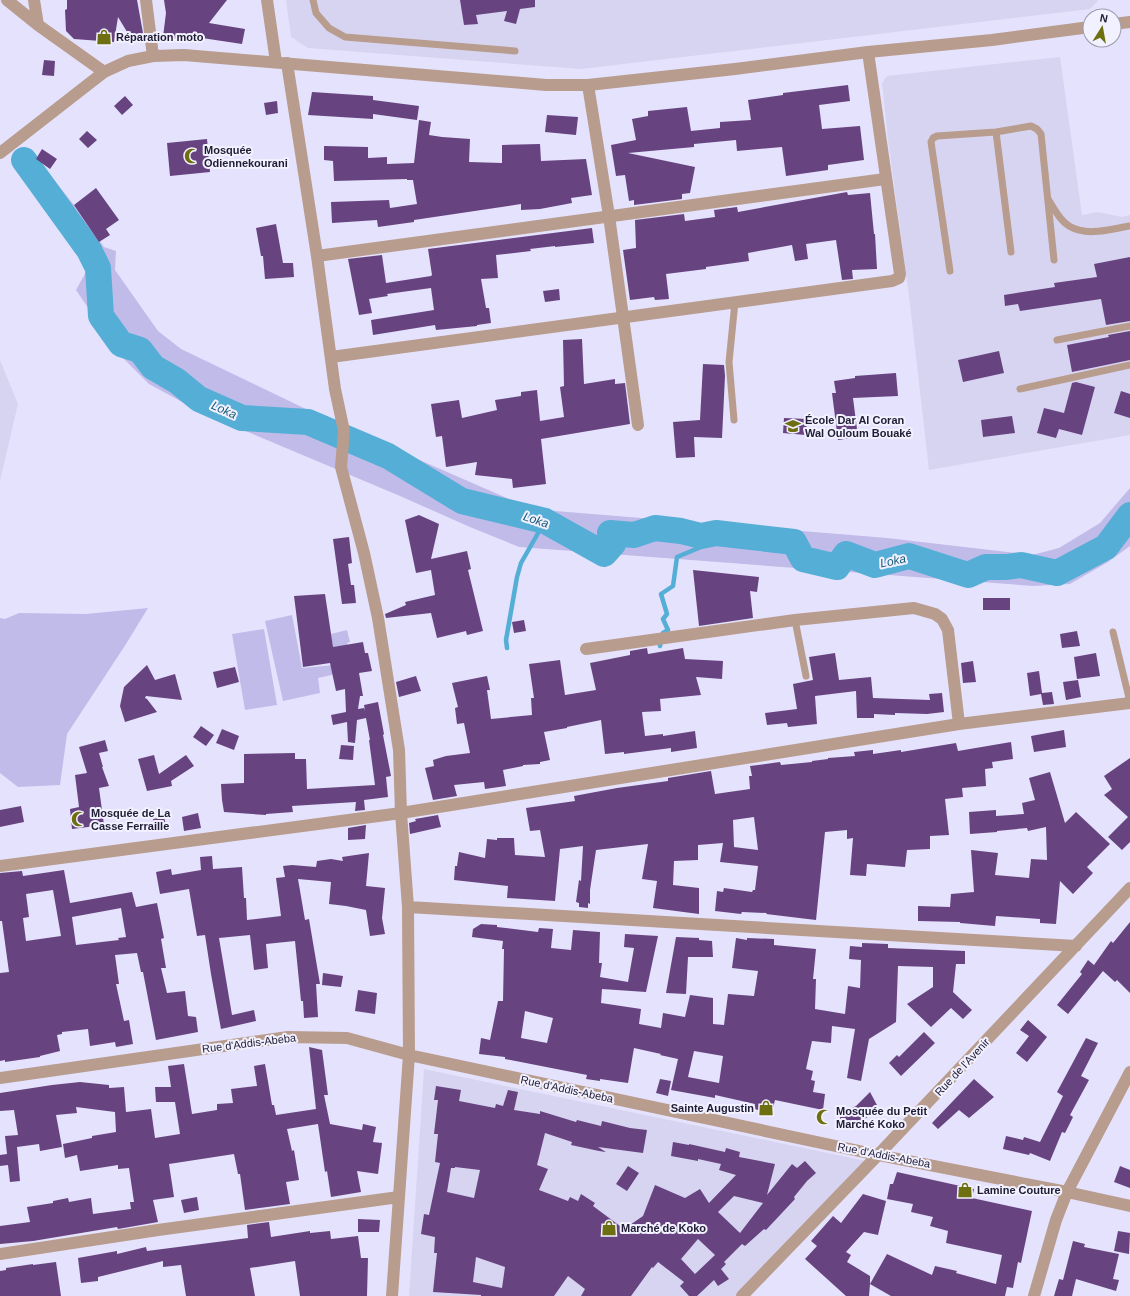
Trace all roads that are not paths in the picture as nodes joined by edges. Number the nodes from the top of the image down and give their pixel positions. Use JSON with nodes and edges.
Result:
{"nodes":[{"id":1,"x":7,"y":0,"type":"edge"},
{"id":2,"x":34,"y":0,"type":"edge"},
{"id":3,"x":146,"y":0,"type":"edge"},
{"id":4,"x":268,"y":0,"type":"edge"},
{"id":5,"x":313,"y":0,"type":"edge"},
{"id":6,"x":38,"y":24,"type":"junction"},
{"id":7,"x":1082,"y":28,"type":"edge"},
{"id":8,"x":515,"y":51,"type":"dead end"},
{"id":9,"x":868,"y":52,"type":"junction"},
{"id":10,"x":153,"y":56,"type":"junction"},
{"id":11,"x":281,"y":62,"type":"junction"},
{"id":12,"x":104,"y":72,"type":"junction"},
{"id":13,"x":588,"y":85,"type":"junction"},
{"id":14,"x":996,"y":132,"type":"junction"},
{"id":15,"x":0,"y":153,"type":"edge"},
{"id":16,"x":885,"y":179,"type":"junction"},
{"id":17,"x":1046,"y":195,"type":"junction"},
{"id":18,"x":609,"y":216,"type":"junction"},
{"id":19,"x":1130,"y":226,"type":"edge"},
{"id":20,"x":1011,"y":252,"type":"dead end"},
{"id":21,"x":316,"y":256,"type":"junction"},
{"id":22,"x":1054,"y":260,"type":"dead end"},
{"id":23,"x":950,"y":271,"type":"dead end"},
{"id":24,"x":735,"y":302,"type":"junction"},
{"id":25,"x":623,"y":317,"type":"junction"},
{"id":26,"x":1130,"y":326,"type":"edge"},
{"id":27,"x":1057,"y":340,"type":"dead end"},
{"id":28,"x":331,"y":357,"type":"junction"},
{"id":29,"x":1130,"y":366,"type":"edge"},
{"id":30,"x":1020,"y":388,"type":"dead end"},
{"id":31,"x":734,"y":420,"type":"dead end"},
{"id":32,"x":638,"y":425,"type":"dead end"},
{"id":33,"x":795,"y":620,"type":"junction"},
{"id":34,"x":1113,"y":632,"type":"dead end"},
{"id":35,"x":586,"y":649,"type":"dead end"},
{"id":36,"x":806,"y":676,"type":"dead end"},
{"id":37,"x":1130,"y":702,"type":"edge"},
{"id":38,"x":959,"y":724,"type":"junction"},
{"id":39,"x":401,"y":813,"type":"junction"},
{"id":40,"x":0,"y":866,"type":"edge"},
{"id":41,"x":1130,"y":888,"type":"edge"},
{"id":42,"x":408,"y":907,"type":"junction"},
{"id":43,"x":1076,"y":946,"type":"junction"},
{"id":44,"x":409,"y":1055,"type":"junction"},
{"id":45,"x":1130,"y":1072,"type":"edge"},
{"id":46,"x":0,"y":1078,"type":"edge"},
{"id":47,"x":878,"y":1155,"type":"junction"},
{"id":48,"x":1067,"y":1192,"type":"junction"},
{"id":49,"x":399,"y":1197,"type":"junction"},
{"id":50,"x":1130,"y":1206,"type":"edge"},
{"id":51,"x":0,"y":1254,"type":"edge"},
{"id":52,"x":392,"y":1296,"type":"edge"},
{"id":53,"x":742,"y":1296,"type":"edge"},
{"id":54,"x":1034,"y":1296,"type":"edge"}],
"edges":[{"from":1,"to":6,"type":"street"},
{"from":2,"to":6,"type":"street"},
{"from":3,"to":10,"type":"street"},
{"from":4,"to":11,"type":"street"},
{"from":5,"to":8,"type":"lane"},
{"from":6,"to":12,"type":"street"},
{"from":7,"to":9,"type":"street"},
{"from":9,"to":13,"type":"street"},
{"from":9,"to":16,"type":"street"},
{"from":10,"to":11,"type":"street"},
{"from":10,"to":12,"type":"street"},
{"from":11,"to":13,"type":"street"},
{"from":11,"to":21,"type":"street"},
{"from":12,"to":15,"type":"street"},
{"from":13,"to":18,"type":"street"},
{"from":14,"to":17,"type":"lane"},
{"from":14,"to":20,"type":"lane"},
{"from":14,"to":23,"type":"lane"},
{"from":16,"to":18,"type":"street"},
{"from":16,"to":24,"type":"street"},
{"from":17,"to":19,"type":"lane"},
{"from":17,"to":22,"type":"lane"},
{"from":18,"to":21,"type":"street"},
{"from":18,"to":25,"type":"street"},
{"from":21,"to":28,"type":"street"},
{"from":24,"to":25,"type":"street"},
{"from":24,"to":31,"type":"lane"},
{"from":25,"to":28,"type":"street"},
{"from":25,"to":32,"type":"street"},
{"from":26,"to":27,"type":"lane"},
{"from":28,"to":39,"type":"street"},
{"from":29,"to":30,"type":"lane"},
{"from":33,"to":35,"type":"street"},
{"from":33,"to":36,"type":"lane"},
{"from":33,"to":38,"type":"street"},
{"from":34,"to":37,"type":"lane"},
{"from":37,"to":38,"type":"street"},
{"from":38,"to":39,"type":"street"},
{"from":39,"to":40,"type":"street"},
{"from":39,"to":42,"type":"street"},
{"from":41,"to":43,"type":"street","name":"Rue de l'Avenir"},
{"from":42,"to":43,"type":"street"},
{"from":42,"to":44,"type":"street"},
{"from":43,"to":47,"type":"street","name":"Rue de l'Avenir"},
{"from":44,"to":46,"type":"street","name":"Rue d'Addis-Abeba"},
{"from":44,"to":47,"type":"street","name":"Rue d'Addis-Abeba"},
{"from":44,"to":49,"type":"street"},
{"from":45,"to":48,"type":"street"},
{"from":47,"to":48,"type":"street","name":"Rue d'Addis-Abeba"},
{"from":47,"to":53,"type":"street","name":"Rue de l'Avenir"},
{"from":48,"to":50,"type":"street","name":"Rue d'Addis-Abeba"},
{"from":48,"to":54,"type":"street"},
{"from":49,"to":51,"type":"street"},
{"from":49,"to":52,"type":"street"}]}
